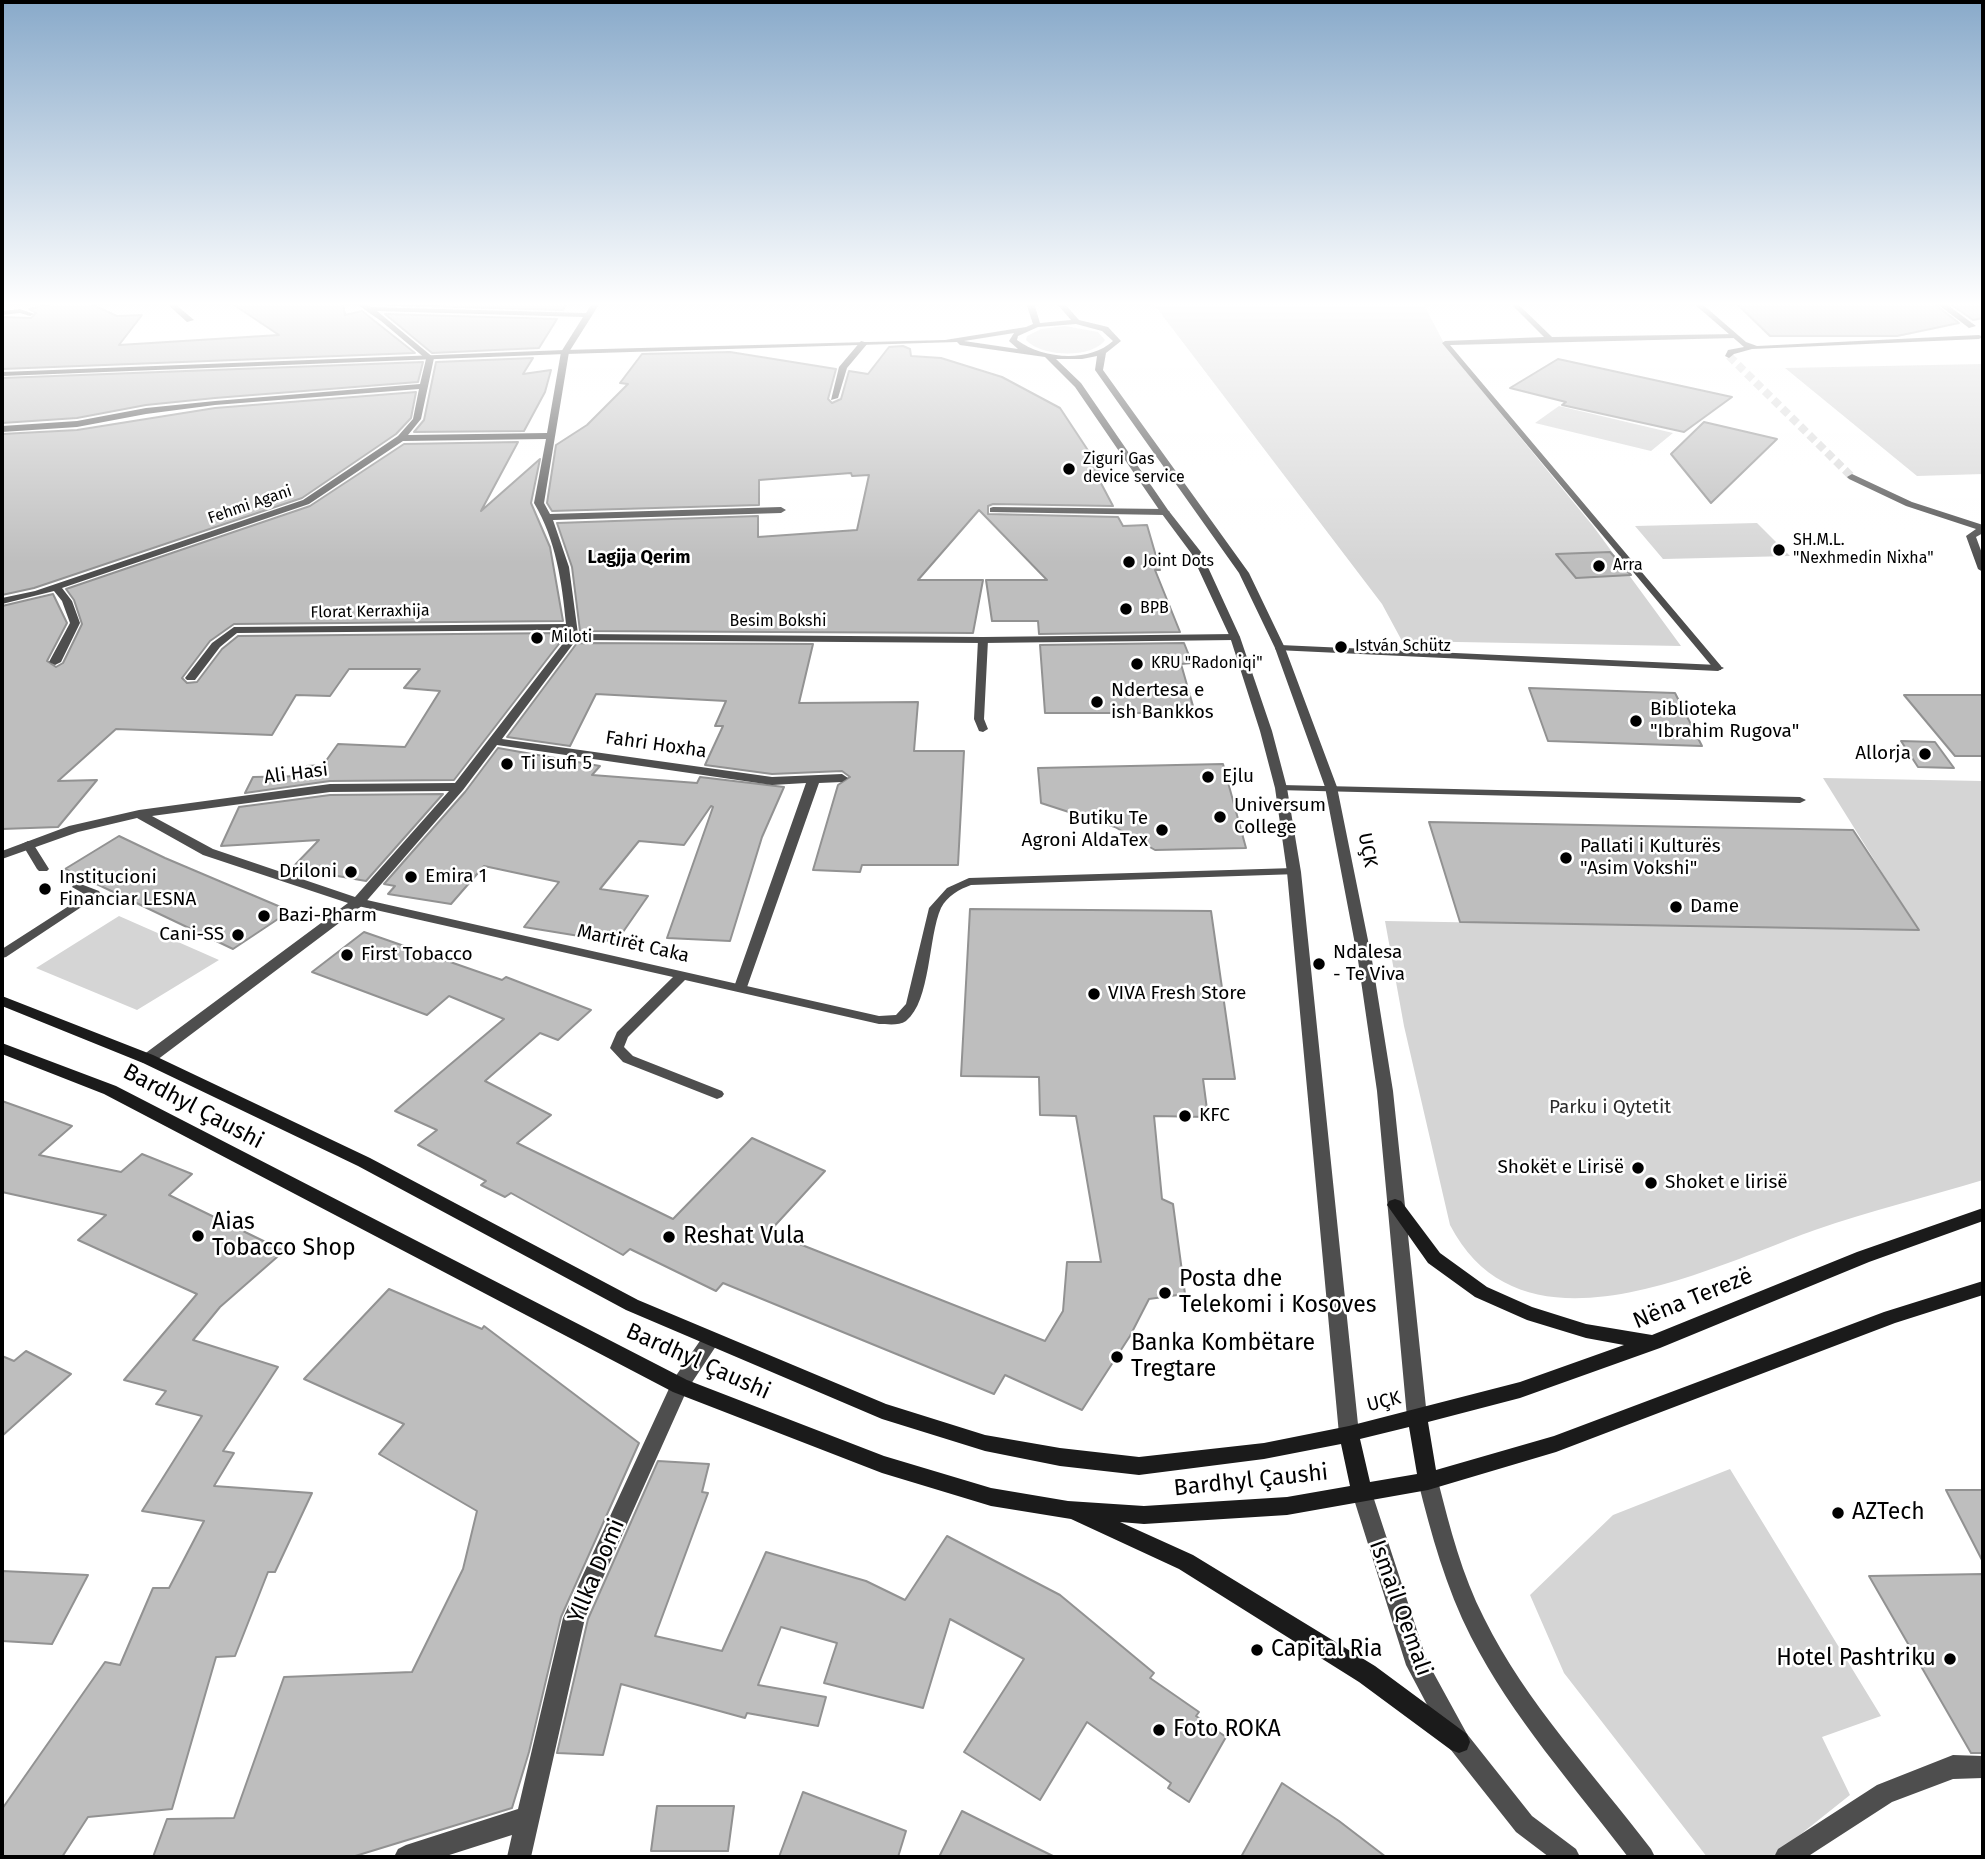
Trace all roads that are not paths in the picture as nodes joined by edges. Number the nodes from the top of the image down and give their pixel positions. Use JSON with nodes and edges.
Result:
{"nodes":[{"id":1,"x":378,"y":390,"type":"edge"},
{"id":2,"x":423,"y":390,"type":"edge"},
{"id":3,"x":558,"y":390,"type":"edge"},
{"id":4,"x":836,"y":390,"type":"edge"},
{"id":5,"x":1081,"y":390,"type":"edge"},
{"id":6,"x":1113,"y":390,"type":"edge"},
{"id":7,"x":1484,"y":390,"type":"edge"},
{"id":8,"x":834,"y":398,"type":"dead end"},
{"id":9,"x":2,"y":429,"type":"edge"},
{"id":10,"x":549,"y":436,"type":"junction"},
{"id":11,"x":401,"y":438,"type":"junction"},
{"id":12,"x":1852,"y":477,"type":"tunnel mouth"},
{"id":13,"x":781,"y":509,"type":"dead end"},
{"id":14,"x":993,"y":510,"type":"dead end"},
{"id":15,"x":1165,"y":512,"type":"junction"},
{"id":16,"x":548,"y":517,"type":"junction"},
{"id":17,"x":1983,"y":529,"type":"edge"},
{"id":18,"x":1983,"y":569,"type":"edge"},
{"id":19,"x":57,"y":587,"type":"junction"},
{"id":20,"x":2,"y":601,"type":"edge"},
{"id":21,"x":572,"y":632,"type":"junction"},
{"id":22,"x":1235,"y":638,"type":"junction"},
{"id":23,"x":983,"y":640,"type":"junction"},
{"id":24,"x":1280,"y":648,"type":"junction"},
{"id":25,"x":55,"y":662,"type":"dead end"},
{"id":26,"x":1718,"y":668,"type":"joint"},
{"id":27,"x":191,"y":678,"type":"dead end"},
{"id":28,"x":983,"y":729,"type":"dead end"},
{"id":29,"x":494,"y":741,"type":"junction"},
{"id":30,"x":842,"y":778,"type":"dead end"},
{"id":31,"x":813,"y":782,"type":"junction"},
{"id":32,"x":459,"y":787,"type":"junction"},
{"id":33,"x":1331,"y":787,"type":"junction"},
{"id":34,"x":1281,"y":788,"type":"junction"},
{"id":35,"x":1800,"y":800,"type":"dead end"},
{"id":36,"x":139,"y":814,"type":"junction"},
{"id":37,"x":28,"y":844,"type":"junction"},
{"id":38,"x":2,"y":855,"type":"edge"},
{"id":39,"x":43,"y":869,"type":"dead end"},
{"id":40,"x":1294,"y":872,"type":"junction"},
{"id":41,"x":78,"y":887,"type":"dead end"},
{"id":42,"x":359,"y":902,"type":"junction"},
{"id":43,"x":2,"y":954,"type":"edge"},
{"id":44,"x":683,"y":975,"type":"junction"},
{"id":45,"x":741,"y":987,"type":"junction"},
{"id":46,"x":2,"y":1001,"type":"edge"},
{"id":47,"x":2,"y":1048,"type":"edge"},
{"id":48,"x":148,"y":1059,"type":"junction"},
{"id":49,"x":717,"y":1094,"type":"dead end"},
{"id":50,"x":1395,"y":1205,"type":"junction"},
{"id":51,"x":1983,"y":1214,"type":"edge"},
{"id":52,"x":1983,"y":1288,"type":"edge"},
{"id":53,"x":710,"y":1340,"type":"junction"},
{"id":54,"x":1653,"y":1343,"type":"junction"},
{"id":55,"x":680,"y":1386,"type":"junction"},
{"id":56,"x":1417,"y":1417,"type":"junction"},
{"id":57,"x":1349,"y":1434,"type":"junction"},
{"id":58,"x":1428,"y":1481,"type":"junction"},
{"id":59,"x":1362,"y":1493,"type":"junction"},
{"id":60,"x":1068,"y":1510,"type":"junction"},
{"id":61,"x":1459,"y":1742,"type":"junction"},
{"id":62,"x":1983,"y":1767,"type":"edge"},
{"id":63,"x":525,"y":1819,"type":"junction"},
{"id":64,"x":406,"y":1857,"type":"edge"},
{"id":65,"x":519,"y":1857,"type":"edge"},
{"id":66,"x":1568,"y":1857,"type":"edge"},
{"id":67,"x":1643,"y":1857,"type":"edge"},
{"id":68,"x":1786,"y":1857,"type":"edge"}],
"edges":[{"from":1,"to":9,"type":"street"},
{"from":2,"to":11,"type":"street","name":"Fehmi Agani"},
{"from":3,"to":10,"type":"street"},
{"from":4,"to":8,"type":"street"},
{"from":5,"to":15,"type":"street","name":"UÇK"},
{"from":6,"to":24,"type":"street","name":"UÇK"},
{"from":7,"to":26,"type":"lane"},
{"from":10,"to":11,"type":"street"},
{"from":10,"to":16,"type":"street"},
{"from":11,"to":19,"type":"street","name":"Fehmi Agani"},
{"from":12,"to":17,"type":"street"},
{"from":13,"to":16,"type":"street"},
{"from":14,"to":15,"type":"street"},
{"from":15,"to":22,"type":"street","name":"UÇK"},
{"from":16,"to":21,"type":"street"},
{"from":17,"to":18,"type":"street"},
{"from":19,"to":20,"type":"street","name":"Fehmi Agani"},
{"from":19,"to":25,"type":"street"},
{"from":21,"to":23,"type":"street","name":"Besim Bokshi"},
{"from":21,"to":27,"type":"street","name":"Florat Kerraxhija"},
{"from":21,"to":29,"type":"street"},
{"from":22,"to":23,"type":"street","name":"Besim Bokshi"},
{"from":22,"to":34,"type":"street","name":"UÇK"},
{"from":23,"to":28,"type":"lane"},
{"from":24,"to":26,"type":"street"},
{"from":24,"to":33,"type":"street","name":"UÇK"},
{"from":29,"to":31,"type":"street","name":"Fahri Hoxha"},
{"from":29,"to":32,"type":"street"},
{"from":30,"to":31,"type":"street","name":"Fahri Hoxha"},
{"from":31,"to":45,"type":"street"},
{"from":32,"to":36,"type":"street","name":"Ali Hasi"},
{"from":32,"to":42,"type":"street"},
{"from":33,"to":34,"type":"lane"},
{"from":33,"to":35,"type":"lane"},
{"from":33,"to":50,"type":"street","name":"UÇK"},
{"from":34,"to":40,"type":"street","name":"UÇK"},
{"from":36,"to":37,"type":"street","name":"Ali Hasi"},
{"from":36,"to":42,"type":"street"},
{"from":37,"to":38,"type":"street","name":"Ali Hasi"},
{"from":37,"to":39,"type":"lane"},
{"from":40,"to":45,"type":"lane","name":"Martirët Caka"},
{"from":40,"to":57,"type":"street","name":"UÇK"},
{"from":41,"to":43,"type":"lane"},
{"from":42,"to":44,"type":"lane","name":"Martirët Caka"},
{"from":42,"to":48,"type":"street"},
{"from":44,"to":45,"type":"lane","name":"Martirët Caka"},
{"from":44,"to":49,"type":"lane"},
{"from":46,"to":48,"type":"main road","name":"Bardhyl Çaushi"},
{"from":47,"to":55,"type":"main road","name":"Bardhyl Çaushi"},
{"from":48,"to":53,"type":"main road","name":"Bardhyl Çaushi"},
{"from":50,"to":54,"type":"main road"},
{"from":50,"to":56,"type":"street","name":"UÇK"},
{"from":51,"to":54,"type":"main road","name":"Nëna Terezë"},
{"from":52,"to":58,"type":"main road"},
{"from":53,"to":55,"type":"street","name":"Yllka Domi"},
{"from":53,"to":57,"type":"main road","name":"Bardhyl Çaushi"},
{"from":54,"to":56,"type":"main road","name":"Nëna Terezë"},
{"from":55,"to":60,"type":"main road","name":"Bardhyl Çaushi"},
{"from":55,"to":63,"type":"street","name":"Yllka Domi"},
{"from":56,"to":57,"type":"main road","name":"UÇK"},
{"from":56,"to":58,"type":"main road","name":"UÇK"},
{"from":57,"to":59,"type":"main road","name":"Ismail Qemali"},
{"from":58,"to":59,"type":"main road","name":"Bardhyl Çaushi"},
{"from":58,"to":67,"type":"street"},
{"from":59,"to":60,"type":"main road","name":"Bardhyl Çaushi"},
{"from":59,"to":61,"type":"street","name":"Ismail Qemali"},
{"from":60,"to":61,"type":"main road"},
{"from":61,"to":66,"type":"street","name":"Ismail Qemali"},
{"from":62,"to":68,"type":"street"},
{"from":63,"to":64,"type":"street"},
{"from":63,"to":65,"type":"street","name":"Yllka Domi"}]}
